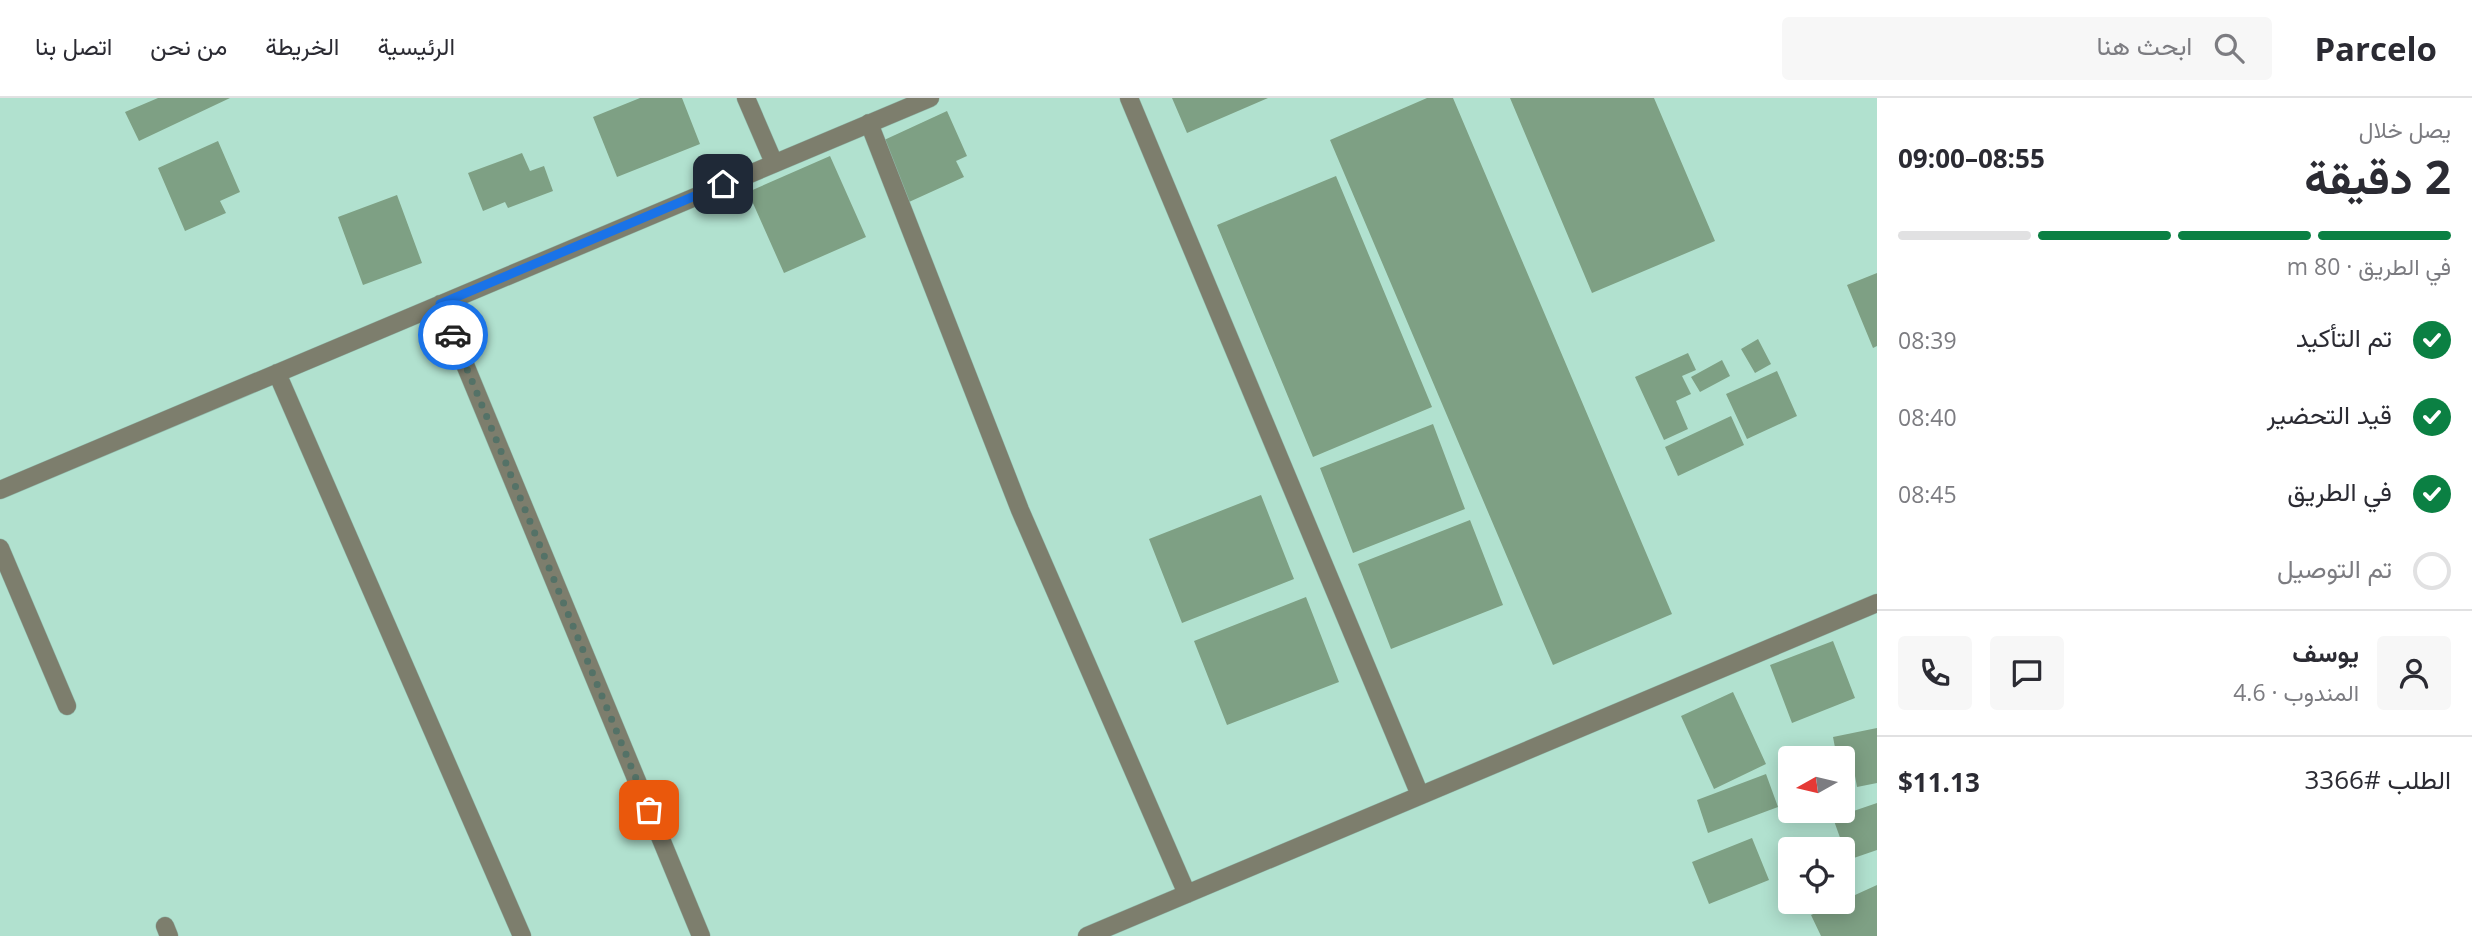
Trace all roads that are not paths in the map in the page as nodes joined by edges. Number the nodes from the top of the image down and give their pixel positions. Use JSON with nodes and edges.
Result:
{"nodes":[{"id":1,"x":746,"y":98,"type":"edge"},
{"id":2,"x":930,"y":98,"type":"edge"},
{"id":3,"x":1129,"y":98,"type":"edge"},
{"id":4,"x":869,"y":123,"type":"junction"},
{"id":5,"x":774,"y":163,"type":"junction"},
{"id":6,"x":440,"y":304,"type":"junction"},
{"id":7,"x":277,"y":373,"type":"junction"},
{"id":8,"x":0,"y":490,"type":"edge"},
{"id":9,"x":0,"y":548,"type":"edge"},
{"id":10,"x":1877,"y":603,"type":"edge"},
{"id":11,"x":66,"y":706,"type":"dead end"},
{"id":12,"x":1420,"y":795,"type":"junction"},
{"id":13,"x":1187,"y":894,"type":"junction"},
{"id":14,"x":522,"y":936,"type":"edge"},
{"id":15,"x":702,"y":936,"type":"edge"},
{"id":16,"x":1087,"y":936,"type":"edge"}],
"edges":[{"from":1,"to":5,"type":"street"},
{"from":2,"to":4,"type":"street"},
{"from":3,"to":12,"type":"street"},
{"from":4,"to":5,"type":"street"},
{"from":4,"to":13,"type":"street"},
{"from":5,"to":6,"type":"street"},
{"from":6,"to":7,"type":"street"},
{"from":6,"to":15,"type":"street"},
{"from":7,"to":8,"type":"street"},
{"from":7,"to":14,"type":"street"},
{"from":9,"to":11,"type":"street"},
{"from":10,"to":12,"type":"street"},
{"from":12,"to":13,"type":"street"},
{"from":13,"to":16,"type":"street"}]}
